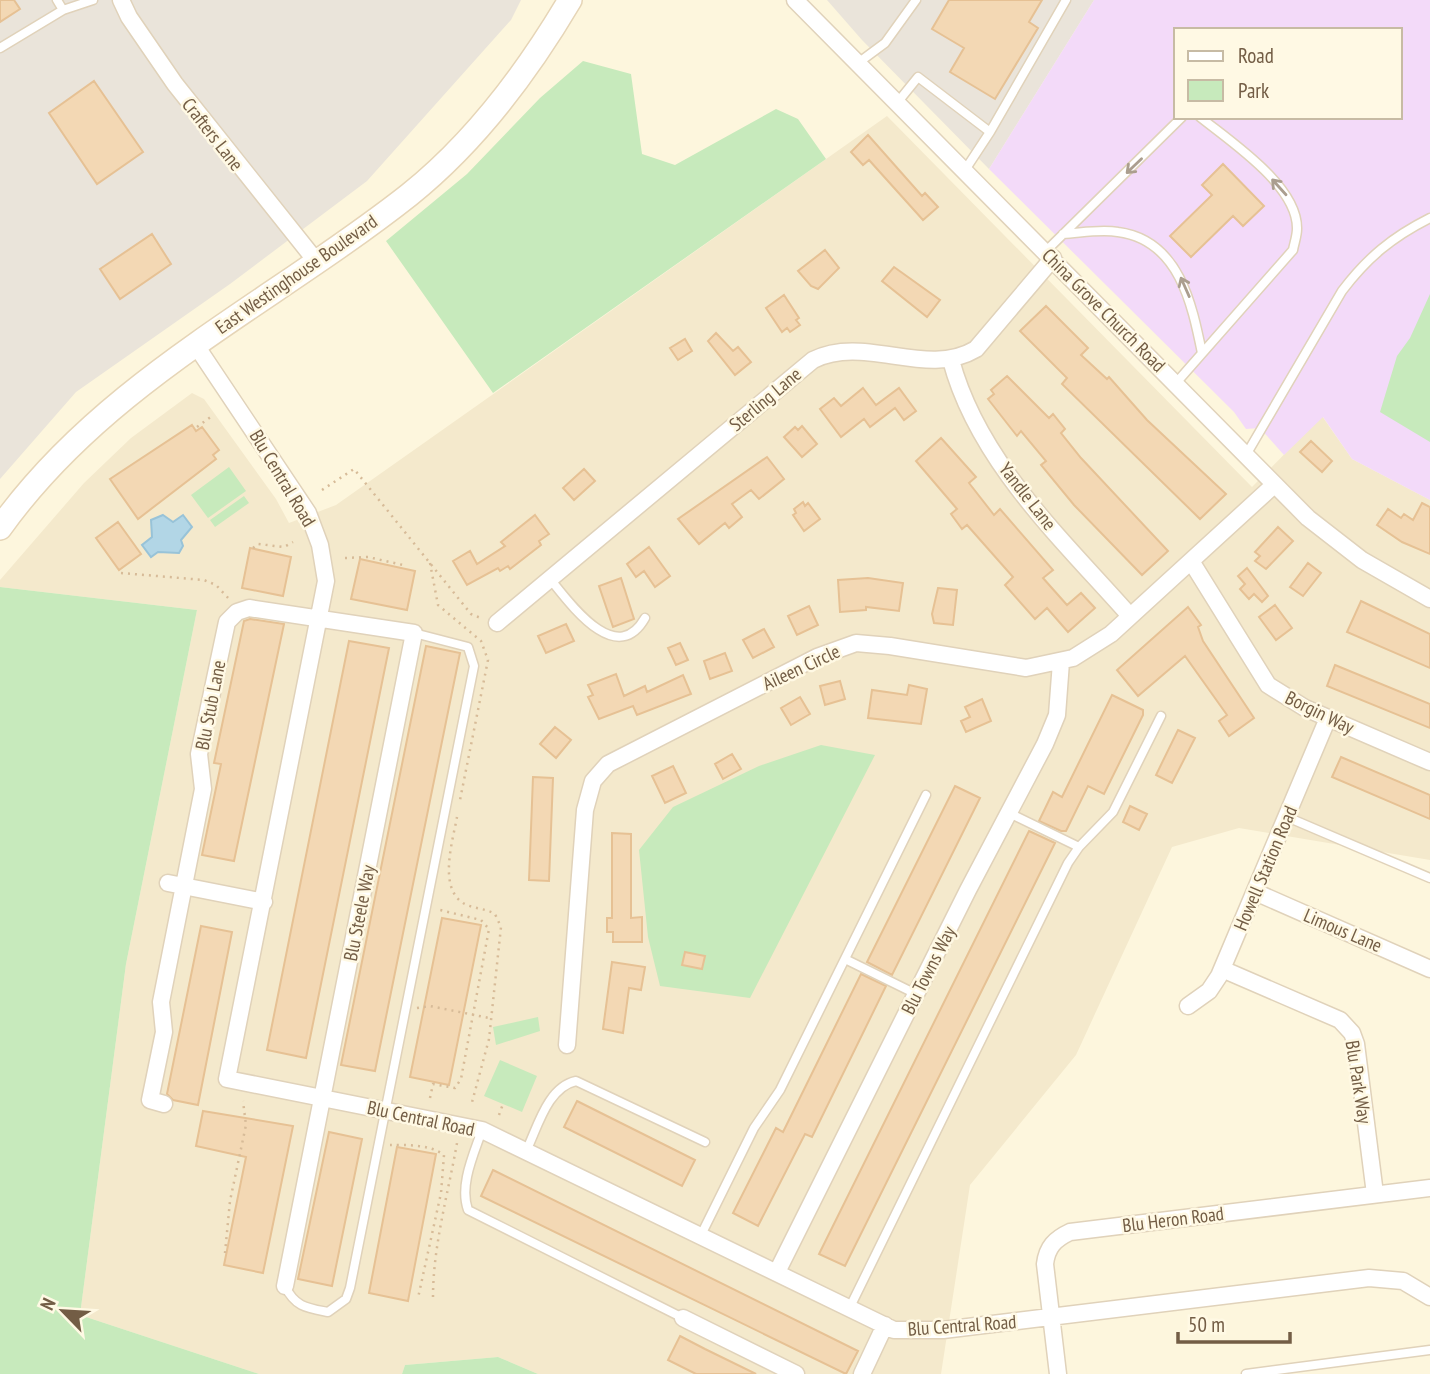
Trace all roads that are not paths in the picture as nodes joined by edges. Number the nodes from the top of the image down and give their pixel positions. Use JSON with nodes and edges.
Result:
{"nodes":[{"id":1,"x":57,"y":0,"type":"edge"},
{"id":2,"x":93,"y":0,"type":"edge"},
{"id":3,"x":121,"y":0,"type":"edge"},
{"id":4,"x":570,"y":0,"type":"edge"},
{"id":5,"x":795,"y":0,"type":"edge"},
{"id":6,"x":916,"y":0,"type":"edge"},
{"id":7,"x":1066,"y":0,"type":"edge"},
{"id":8,"x":64,"y":10,"type":"junction"},
{"id":9,"x":0,"y":48,"type":"edge"},
{"id":10,"x":858,"y":63,"type":"junction"},
{"id":11,"x":897,"y":104,"type":"junction"},
{"id":12,"x":1180,"y":119,"type":"edge"},
{"id":13,"x":1202,"y":119,"type":"edge"},
{"id":14,"x":990,"y":132,"type":"junction"},
{"id":15,"x":965,"y":170,"type":"junction"},
{"id":16,"x":1430,"y":219,"type":"edge"},
{"id":17,"x":1063,"y":234,"type":"junction"},
{"id":18,"x":1050,"y":254,"type":"junction"},
{"id":19,"x":316,"y":261,"type":"junction"},
{"id":20,"x":195,"y":344,"type":"junction"},
{"id":21,"x":1202,"y":353,"type":"junction"},
{"id":22,"x":951,"y":360,"type":"junction"},
{"id":23,"x":1176,"y":383,"type":"junction"},
{"id":24,"x":1246,"y":455,"type":"junction"},
{"id":25,"x":1274,"y":485,"type":"junction"},
{"id":26,"x":0,"y":528,"type":"edge"},
{"id":27,"x":1191,"y":561,"type":"junction"},
{"id":28,"x":550,"y":579,"type":"junction"},
{"id":29,"x":1430,"y":598,"type":"edge"},
{"id":30,"x":1130,"y":617,"type":"junction"},
{"id":31,"x":645,"y":618,"type":"dead end"},
{"id":32,"x":493,"y":619,"type":"road end"},
{"id":33,"x":320,"y":621,"type":"junction"},
{"id":34,"x":414,"y":633,"type":"junction"},
{"id":35,"x":1060,"y":662,"type":"junction"},
{"id":36,"x":1161,"y":716,"type":"dead end"},
{"id":37,"x":1328,"y":718,"type":"junction"},
{"id":38,"x":1430,"y":762,"type":"edge"},
{"id":39,"x":926,"y":795,"type":"dead end"},
{"id":40,"x":1009,"y":813,"type":"junction"},
{"id":41,"x":1287,"y":817,"type":"junction"},
{"id":42,"x":1079,"y":847,"type":"junction"},
{"id":43,"x":1430,"y":878,"type":"edge"},
{"id":44,"x":176,"y":884,"type":"junction"},
{"id":45,"x":1255,"y":892,"type":"junction"},
{"id":46,"x":264,"y":902,"type":"junction"},
{"id":47,"x":845,"y":959,"type":"junction"},
{"id":48,"x":1222,"y":969,"type":"junction"},
{"id":49,"x":1430,"y":969,"type":"edge"},
{"id":50,"x":916,"y":994,"type":"junction"},
{"id":51,"x":1188,"y":1006,"type":"dead end"},
{"id":52,"x":567,"y":1045,"type":"dead end"},
{"id":53,"x":322,"y":1097,"type":"junction"},
{"id":54,"x":164,"y":1104,"type":"dead end"},
{"id":55,"x":384,"y":1110,"type":"junction"},
{"id":56,"x":482,"y":1130,"type":"junction"},
{"id":57,"x":705,"y":1142,"type":"dead end"},
{"id":58,"x":527,"y":1149,"type":"junction"},
{"id":59,"x":1430,"y":1188,"type":"edge"},
{"id":60,"x":1375,"y":1194,"type":"junction"},
{"id":61,"x":701,"y":1235,"type":"junction"},
{"id":62,"x":777,"y":1272,"type":"junction"},
{"id":63,"x":285,"y":1286,"type":"joint"},
{"id":64,"x":1428,"y":1289,"type":"edge"},
{"id":65,"x":849,"y":1307,"type":"junction"},
{"id":66,"x":1051,"y":1317,"type":"junction"},
{"id":67,"x":683,"y":1318,"type":"joint"},
{"id":68,"x":886,"y":1325,"type":"junction"},
{"id":69,"x":1430,"y":1350,"type":"edge"},
{"id":70,"x":796,"y":1374,"type":"edge"},
{"id":71,"x":862,"y":1374,"type":"edge"},
{"id":72,"x":1058,"y":1374,"type":"edge"},
{"id":73,"x":1246,"y":1374,"type":"edge"}],
"edges":[{"from":1,"to":8,"type":"lane"},
{"from":2,"to":8,"type":"lane"},
{"from":3,"to":19,"type":"street","name":"Crafters Lane"},
{"from":4,"to":19,"type":"main road","name":"East Westinghouse Boulevard"},
{"from":5,"to":10,"type":"street","name":"China Grove Church Road"},
{"from":6,"to":10,"type":"lane"},
{"from":7,"to":14,"type":"lane"},
{"from":8,"to":9,"type":"lane"},
{"from":10,"to":11,"type":"street","name":"China Grove Church Road"},
{"from":11,"to":14,"type":"lane"},
{"from":11,"to":15,"type":"street","name":"China Grove Church Road"},
{"from":12,"to":17,"type":"lane","one_way":true},
{"from":21,"to":13,"type":"lane","one_way":true},
{"from":14,"to":15,"type":"lane"},
{"from":15,"to":18,"type":"street","name":"China Grove Church Road"},
{"from":16,"to":24,"type":"lane"},
{"from":17,"to":18,"type":"lane"},
{"from":21,"to":17,"type":"lane","one_way":true},
{"from":18,"to":22,"type":"street"},
{"from":18,"to":23,"type":"street","name":"China Grove Church Road"},
{"from":19,"to":20,"type":"main road","name":"East Westinghouse Boulevard"},
{"from":20,"to":26,"type":"main road","name":"East Westinghouse Boulevard"},
{"from":20,"to":33,"type":"street","name":"Blu Central Road"},
{"from":21,"to":23,"type":"lane"},
{"from":22,"to":28,"type":"street","name":"Sterling Lane"},
{"from":22,"to":30,"type":"street","name":"Yandle Lane"},
{"from":23,"to":24,"type":"street","name":"China Grove Church Road"},
{"from":24,"to":25,"type":"street","name":"China Grove Church Road"},
{"from":25,"to":27,"type":"street","name":"Aileen Circle"},
{"from":25,"to":29,"type":"street","name":"China Grove Church Road"},
{"from":27,"to":30,"type":"street","name":"Aileen Circle"},
{"from":27,"to":37,"type":"street","name":"Borgin Way"},
{"from":28,"to":31,"type":"lane"},
{"from":28,"to":32,"type":"street","name":"Sterling Lane"},
{"from":30,"to":35,"type":"street","name":"Aileen Circle"},
{"from":33,"to":34,"type":"street"},
{"from":33,"to":44,"type":"street","name":"Blu Stub Lane"},
{"from":33,"to":46,"type":"street","name":"Blu Central Road"},
{"from":34,"to":53,"type":"street","name":"Blu Steele Way"},
{"from":34,"to":55,"type":"lane"},
{"from":35,"to":40,"type":"street","name":"Blu Towns Way"},
{"from":35,"to":52,"type":"street","name":"Aileen Circle"},
{"from":36,"to":42,"type":"lane"},
{"from":37,"to":38,"type":"street","name":"Borgin Way"},
{"from":37,"to":41,"type":"street","name":"Howell Station Road"},
{"from":39,"to":47,"type":"lane"},
{"from":40,"to":42,"type":"lane"},
{"from":40,"to":50,"type":"street","name":"Blu Towns Way"},
{"from":41,"to":43,"type":"lane"},
{"from":41,"to":45,"type":"street","name":"Howell Station Road"},
{"from":42,"to":65,"type":"lane"},
{"from":44,"to":46,"type":"street"},
{"from":44,"to":54,"type":"street","name":"Blu Stub Lane"},
{"from":45,"to":48,"type":"street","name":"Howell Station Road"},
{"from":45,"to":49,"type":"street","name":"Limous Lane"},
{"from":46,"to":53,"type":"street","name":"Blu Central Road"},
{"from":47,"to":50,"type":"lane"},
{"from":47,"to":61,"type":"lane"},
{"from":48,"to":51,"type":"street","name":"Howell Station Road"},
{"from":48,"to":60,"type":"street","name":"Blu Park Way"},
{"from":50,"to":62,"type":"street","name":"Blu Towns Way"},
{"from":53,"to":55,"type":"street","name":"Blu Central Road"},
{"from":53,"to":63,"type":"street","name":"Blu Steele Way"},
{"from":55,"to":56,"type":"street","name":"Blu Central Road"},
{"from":55,"to":63,"type":"lane"},
{"from":56,"to":58,"type":"street","name":"Blu Central Road"},
{"from":56,"to":67,"type":"lane"},
{"from":57,"to":58,"type":"lane"},
{"from":58,"to":61,"type":"street","name":"Blu Central Road"},
{"from":59,"to":60,"type":"street","name":"Blu Heron Road"},
{"from":60,"to":66,"type":"street","name":"Blu Heron Road"},
{"from":61,"to":62,"type":"street","name":"Blu Central Road"},
{"from":62,"to":65,"type":"street","name":"Blu Central Road"},
{"from":64,"to":66,"type":"street","name":"Blu Central Road"},
{"from":65,"to":68,"type":"street","name":"Blu Central Road"},
{"from":66,"to":68,"type":"street","name":"Blu Central Road"},
{"from":66,"to":72,"type":"street","name":"Blu Heron Road"},
{"from":67,"to":70,"type":"street"},
{"from":68,"to":71,"type":"street"},
{"from":69,"to":73,"type":"lane"}]}
